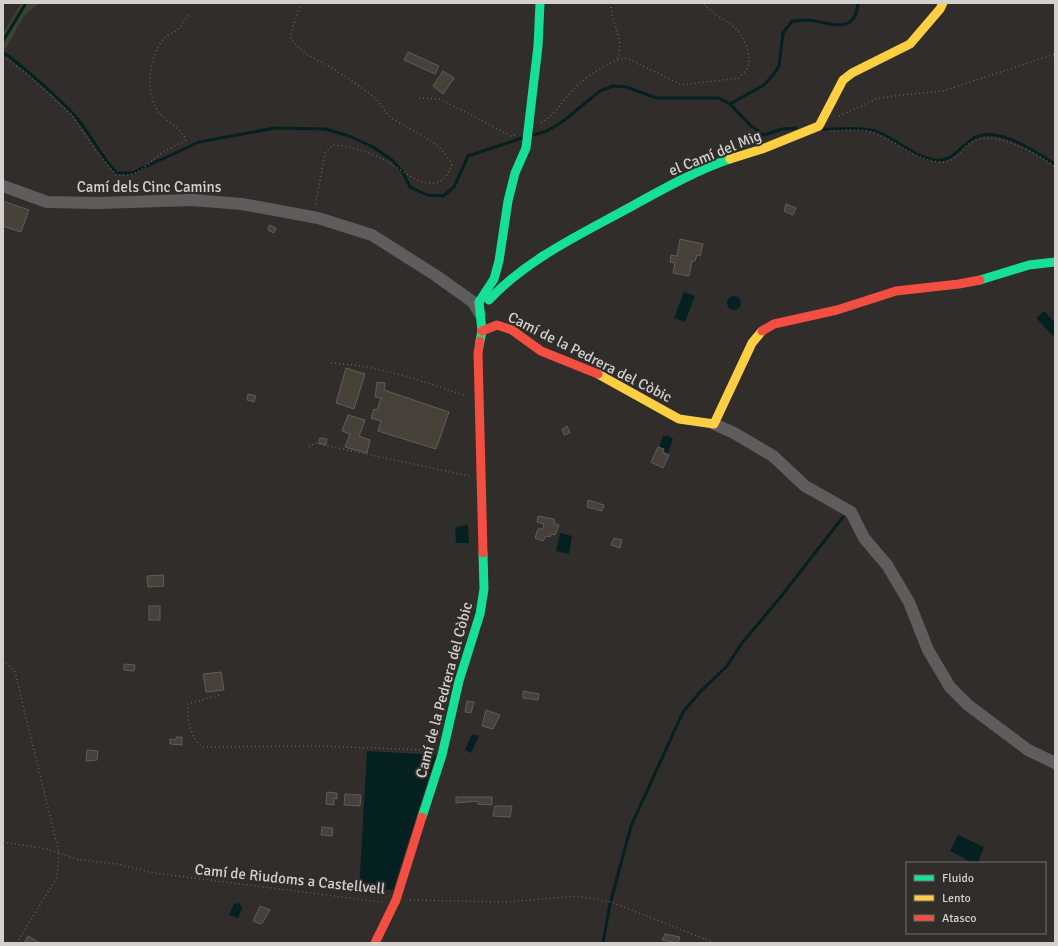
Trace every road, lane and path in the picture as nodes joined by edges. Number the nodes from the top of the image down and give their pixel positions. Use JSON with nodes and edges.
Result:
{"nodes":[{"id":1,"x":302,"y":3,"type":"edge"},
{"id":2,"x":540,"y":3,"type":"edge"},
{"id":3,"x":612,"y":3,"type":"edge"},
{"id":4,"x":704,"y":3,"type":"edge"},
{"id":5,"x":943,"y":3,"type":"edge"},
{"id":6,"x":189,"y":14,"type":"dead end"},
{"id":7,"x":1055,"y":54,"type":"edge"},
{"id":8,"x":3,"y":57,"type":"edge"},
{"id":9,"x":819,"y":126,"type":"junction"},
{"id":10,"x":830,"y":131,"type":"dead end"},
{"id":11,"x":1055,"y":166,"type":"edge"},
{"id":12,"x":3,"y":186,"type":"edge"},
{"id":13,"x":318,"y":218,"type":"junction"},
{"id":14,"x":1055,"y":262,"type":"edge"},
{"id":15,"x":481,"y":316,"type":"junction"},
{"id":16,"x":482,"y":331,"type":"junction"},
{"id":17,"x":331,"y":363,"type":"dead end"},
{"id":18,"x":479,"y":400,"type":"junction"},
{"id":19,"x":714,"y":424,"type":"junction"},
{"id":20,"x":309,"y":447,"type":"dead end"},
{"id":21,"x":481,"y":478,"type":"junction"},
{"id":22,"x":3,"y":660,"type":"edge"},
{"id":23,"x":219,"y":695,"type":"dead end"},
{"id":24,"x":444,"y":750,"type":"junction"},
{"id":25,"x":1055,"y":763,"type":"edge"},
{"id":26,"x":3,"y":842,"type":"edge"},
{"id":27,"x":59,"y":853,"type":"junction"},
{"id":28,"x":396,"y":900,"type":"junction"},
{"id":29,"x":17,"y":943,"type":"edge"},
{"id":30,"x":375,"y":943,"type":"edge"},
{"id":31,"x":715,"y":943,"type":"edge"}],
"edges":[{"from":1,"to":13,"type":"path"},
{"from":2,"to":15,"type":"street"},
{"from":3,"to":4,"type":"path"},
{"from":5,"to":9,"type":"street"},
{"from":6,"to":8,"type":"path"},
{"from":7,"to":9,"type":"path"},
{"from":9,"to":15,"type":"street","name":"el Camí del Mig"},
{"from":10,"to":11,"type":"path"},
{"from":12,"to":13,"type":"street","name":"Camí dels Cinc Camins"},
{"from":13,"to":15,"type":"street","name":"Camí dels Cinc Camins"},
{"from":14,"to":19,"type":"street"},
{"from":15,"to":16,"type":"street"},
{"from":16,"to":18,"type":"street","name":"Camí de la Pedrera del Còbic"},
{"from":16,"to":19,"type":"street","name":"Camí de la Pedrera del Còbic"},
{"from":17,"to":18,"type":"path"},
{"from":18,"to":21,"type":"street","name":"Camí de la Pedrera del Còbic"},
{"from":19,"to":25,"type":"street"},
{"from":20,"to":21,"type":"path"},
{"from":21,"to":24,"type":"street","name":"Camí de la Pedrera del Còbic"},
{"from":22,"to":27,"type":"path"},
{"from":23,"to":24,"type":"path"},
{"from":24,"to":28,"type":"street","name":"Camí de la Pedrera del Còbic"},
{"from":26,"to":27,"type":"path","name":"Camí de Riudoms a Castellvell"},
{"from":27,"to":28,"type":"path","name":"Camí de Riudoms a Castellvell"},
{"from":27,"to":29,"type":"path"},
{"from":28,"to":30,"type":"street","name":"Camí de la Pedrera del Còbic"},
{"from":28,"to":31,"type":"path","name":"Camí de Riudoms a Castellvell"}]}
